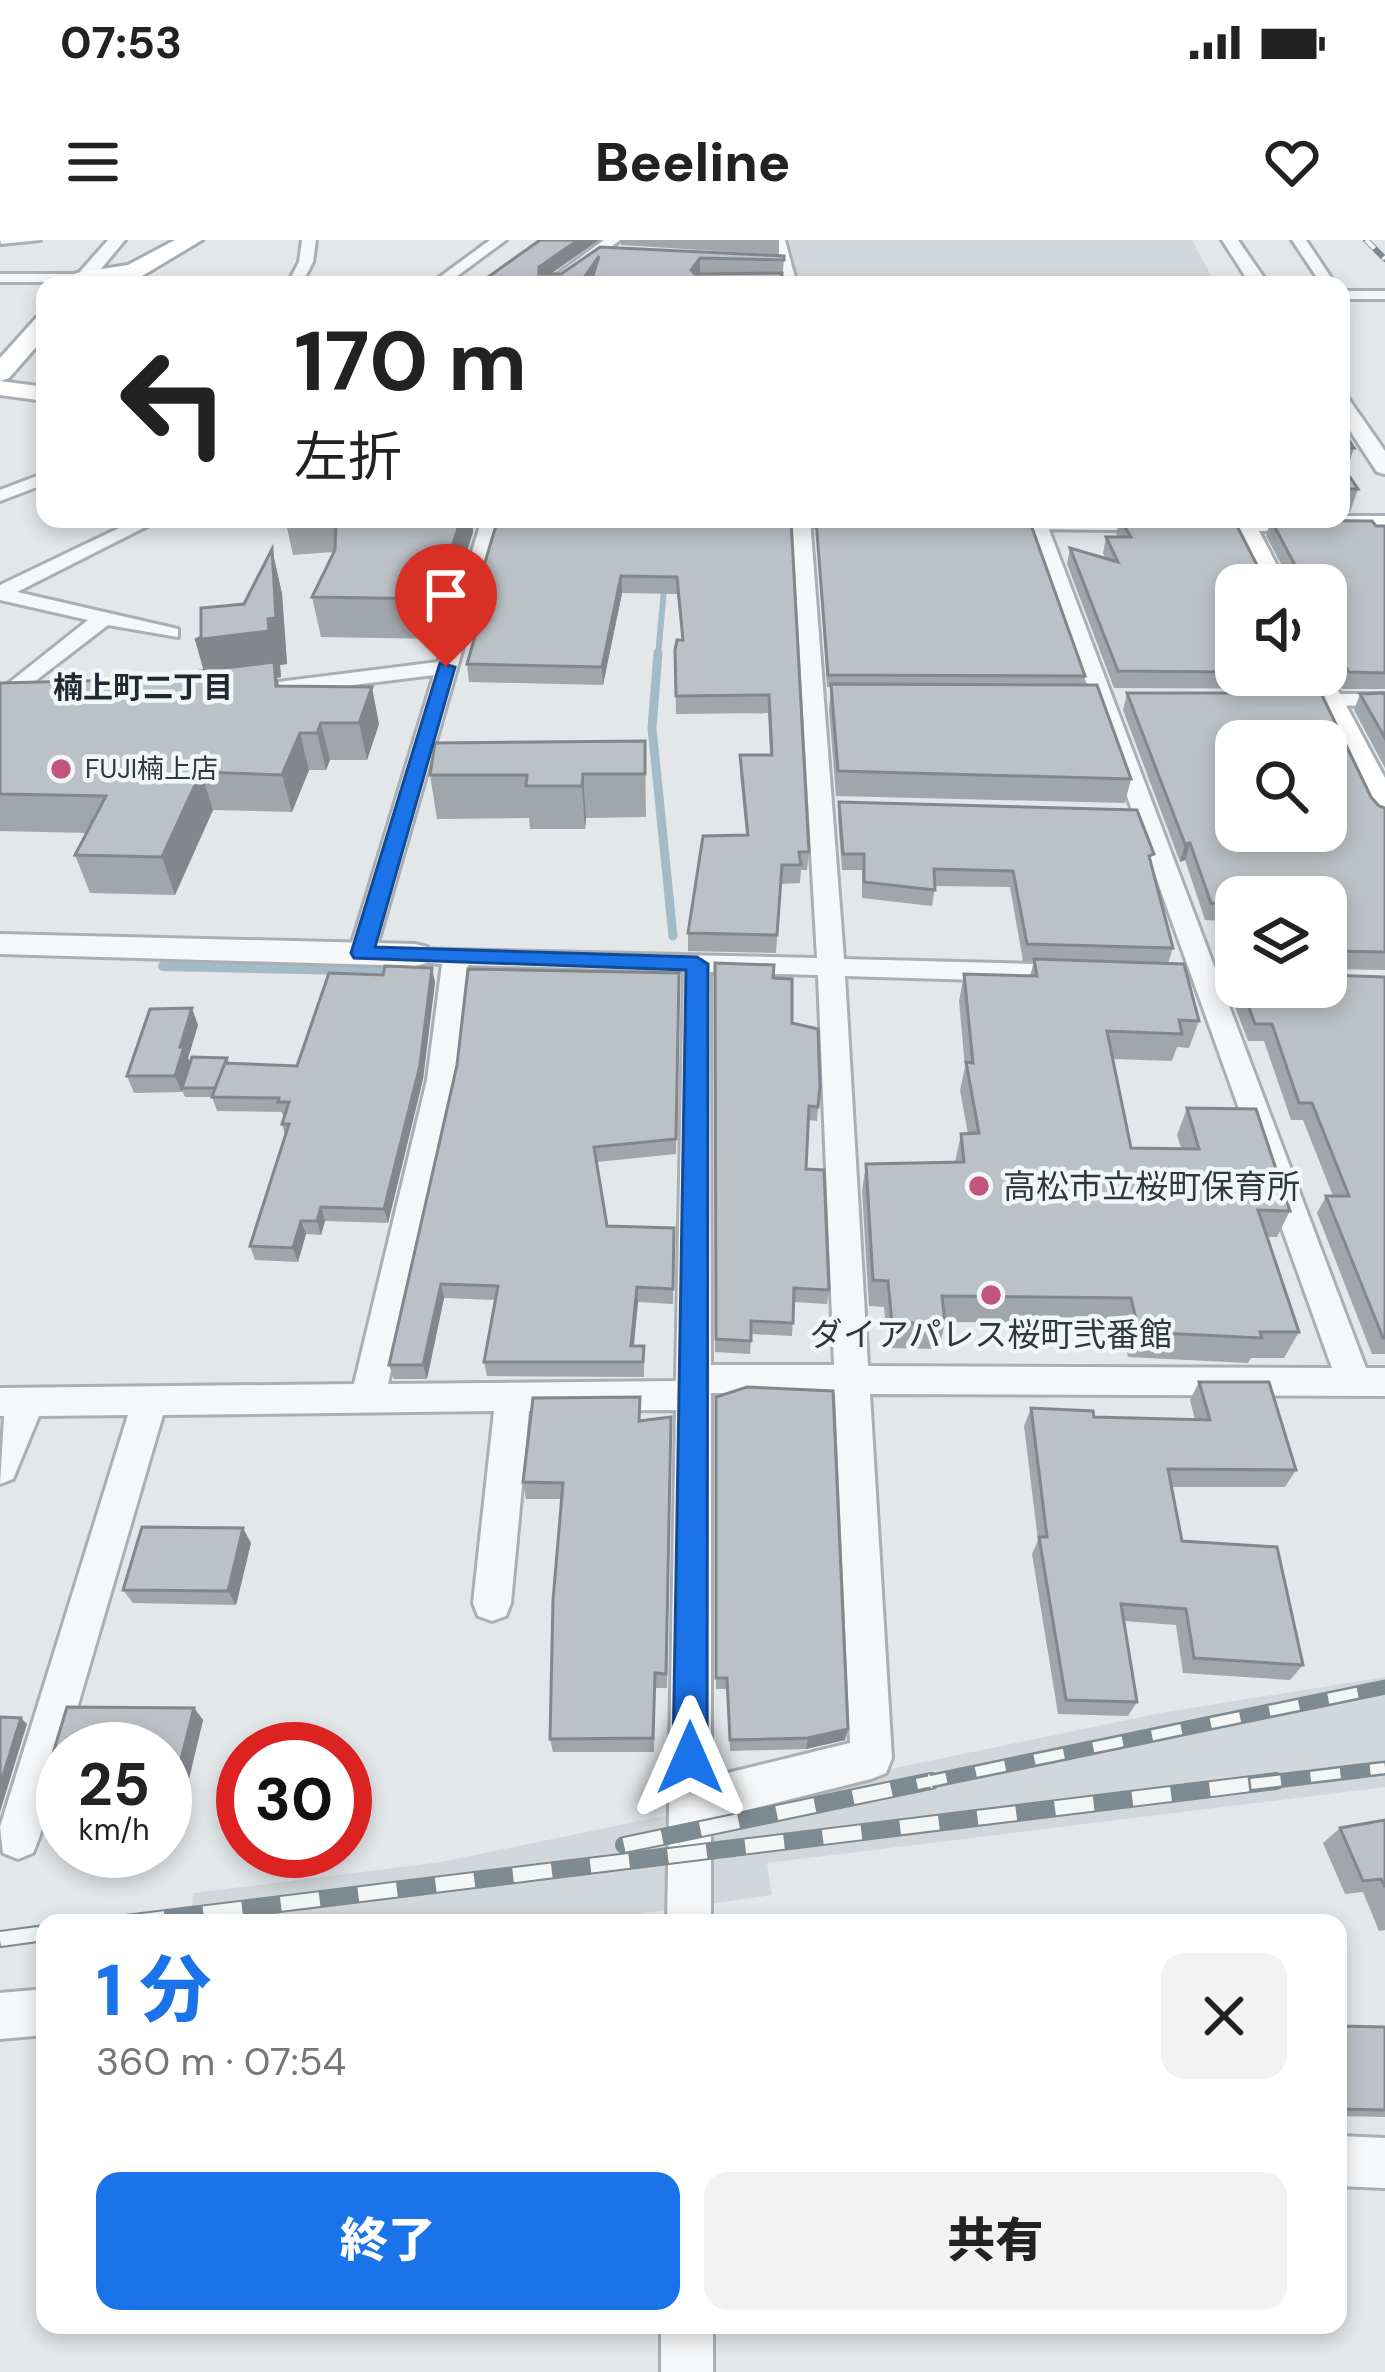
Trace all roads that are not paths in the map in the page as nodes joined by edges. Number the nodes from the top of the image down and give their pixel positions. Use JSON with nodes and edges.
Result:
{"nodes":[{"id":1,"x":1,"y":240,"type":"edge"},
{"id":2,"x":34,"y":240,"type":"edge"},
{"id":3,"x":117,"y":240,"type":"edge"},
{"id":4,"x":191,"y":240,"type":"edge"},
{"id":5,"x":309,"y":240,"type":"edge"},
{"id":6,"x":499,"y":240,"type":"edge"},
{"id":7,"x":778,"y":240,"type":"edge"},
{"id":8,"x":1230,"y":240,"type":"edge"},
{"id":9,"x":1299,"y":240,"type":"edge"},
{"id":10,"x":615,"y":246,"type":"edge"},
{"id":11,"x":764,"y":259,"type":"edge"},
{"id":12,"x":784,"y":260,"type":"junction"},
{"id":13,"x":85,"y":276,"type":"edge"},
{"id":14,"x":108,"y":276,"type":"edge"},
{"id":15,"x":299,"y":276,"type":"edge"},
{"id":16,"x":449,"y":276,"type":"edge"},
{"id":17,"x":563,"y":276,"type":"edge"},
{"id":18,"x":788,"y":276,"type":"edge"},
{"id":19,"x":1254,"y":276,"type":"edge"},
{"id":20,"x":1323,"y":276,"type":"edge"},
{"id":21,"x":0,"y":278,"type":"edge"},
{"id":22,"x":36,"y":279,"type":"edge"},
{"id":23,"x":1350,"y":295,"type":"edge"},
{"id":24,"x":1385,"y":295,"type":"edge"},
{"id":25,"x":36,"y":332,"type":"edge"},
{"id":26,"x":0,"y":373,"type":"edge"},
{"id":27,"x":0,"y":388,"type":"edge"},
{"id":28,"x":36,"y":393,"type":"edge"},
{"id":29,"x":1350,"y":415,"type":"edge"},
{"id":30,"x":1385,"y":466,"type":"edge"},
{"id":31,"x":36,"y":482,"type":"edge"},
{"id":32,"x":0,"y":496,"type":"edge"},
{"id":33,"x":1350,"y":524,"type":"edge"},
{"id":34,"x":1385,"y":524,"type":"edge"},
{"id":35,"x":134,"y":528,"type":"edge"},
{"id":36,"x":487,"y":528,"type":"edge"},
{"id":37,"x":803,"y":528,"type":"edge"},
{"id":38,"x":1040,"y":528,"type":"edge"},
{"id":39,"x":1244,"y":528,"type":"edge"},
{"id":40,"x":1262,"y":564,"type":"edge"},
{"id":41,"x":0,"y":594,"type":"edge"},
{"id":42,"x":102,"y":619,"type":"junction"},
{"id":43,"x":171,"y":633,"type":"dead end"},
{"id":44,"x":446,"y":667,"type":"junction"},
{"id":45,"x":1347,"y":692,"type":"edge"},
{"id":46,"x":219,"y":695,"type":"edge"},
{"id":47,"x":1297,"y":696,"type":"edge"},
{"id":48,"x":1328,"y":696,"type":"edge"},
{"id":49,"x":1285,"y":700,"type":"edge"},
{"id":50,"x":1385,"y":700,"type":"edge"},
{"id":51,"x":8,"y":706,"type":"edge"},
{"id":52,"x":1385,"y":812,"type":"edge"},
{"id":53,"x":0,"y":944,"type":"edge"},
{"id":54,"x":362,"y":953,"type":"junction"},
{"id":55,"x":415,"y":955,"type":"joint"},
{"id":56,"x":456,"y":957,"type":"junction"},
{"id":57,"x":697,"y":964,"type":"junction"},
{"id":58,"x":831,"y":964,"type":"junction"},
{"id":59,"x":1089,"y":974,"type":"edge"},
{"id":60,"x":1195,"y":978,"type":"junction"},
{"id":61,"x":1215,"y":979,"type":"edge"},
{"id":62,"x":848,"y":1380,"type":"junction"},
{"id":63,"x":1370,"y":1382,"type":"edge"},
{"id":64,"x":694,"y":1387,"type":"junction"},
{"id":65,"x":513,"y":1395,"type":"junction"},
{"id":66,"x":368,"y":1396,"type":"junction"},
{"id":67,"x":150,"y":1400,"type":"junction"},
{"id":68,"x":14,"y":1402,"type":"edge"},
{"id":69,"x":0,"y":1468,"type":"edge"},
{"id":70,"x":492,"y":1603,"type":"dead end"},
{"id":71,"x":690,"y":1803,"type":"junction"},
{"id":72,"x":18,"y":1838,"type":"dead end"},
{"id":73,"x":688,"y":1914,"type":"edge"},
{"id":74,"x":36,"y":2013,"type":"edge"},
{"id":75,"x":0,"y":2017,"type":"edge"},
{"id":76,"x":1347,"y":2161,"type":"edge"},
{"id":77,"x":1385,"y":2163,"type":"edge"},
{"id":78,"x":687,"y":2334,"type":"edge"},
{"id":79,"x":687,"y":2372,"type":"edge"}],
"edges":[{"from":1,"to":2,"type":"street"},
{"from":3,"to":13,"type":"street"},
{"from":4,"to":14,"type":"main road"},
{"from":5,"to":15,"type":"street"},
{"from":6,"to":16,"type":"street"},
{"from":7,"to":12,"type":"street"},
{"from":8,"to":19,"type":"street"},
{"from":9,"to":20,"type":"street"},
{"from":10,"to":17,"type":"street"},
{"from":11,"to":12,"type":"street"},
{"from":12,"to":18,"type":"street"},
{"from":21,"to":22,"type":"street"},
{"from":23,"to":24,"type":"street"},
{"from":25,"to":26,"type":"main road"},
{"from":27,"to":28,"type":"main road"},
{"from":29,"to":30,"type":"street"},
{"from":31,"to":32,"type":"street"},
{"from":33,"to":34,"type":"main road"},
{"from":35,"to":41,"type":"street"},
{"from":36,"to":44,"type":"street"},
{"from":37,"to":58,"type":"street"},
{"from":38,"to":60,"type":"street"},
{"from":39,"to":40,"type":"main road"},
{"from":41,"to":42,"type":"street"},
{"from":42,"to":43,"type":"street"},
{"from":42,"to":51,"type":"street"},
{"from":44,"to":46,"type":"street"},
{"from":44,"to":54,"type":"street"},
{"from":45,"to":50,"type":"street"},
{"from":47,"to":49,"type":"street"},
{"from":48,"to":52,"type":"main road"},
{"from":53,"to":54,"type":"street"},
{"from":54,"to":55,"type":"street"},
{"from":55,"to":56,"type":"street"},
{"from":56,"to":57,"type":"street"},
{"from":56,"to":66,"type":"street"},
{"from":57,"to":58,"type":"street"},
{"from":57,"to":64,"type":"street"},
{"from":58,"to":59,"type":"street"},
{"from":58,"to":62,"type":"street"},
{"from":60,"to":61,"type":"street"},
{"from":60,"to":63,"type":"street"},
{"from":62,"to":63,"type":"street"},
{"from":62,"to":64,"type":"street"},
{"from":62,"to":71,"type":"street"},
{"from":64,"to":65,"type":"street"},
{"from":64,"to":71,"type":"street"},
{"from":65,"to":66,"type":"street"},
{"from":65,"to":70,"type":"street"},
{"from":66,"to":67,"type":"street"},
{"from":67,"to":68,"type":"street"},
{"from":67,"to":72,"type":"street"},
{"from":68,"to":69,"type":"street"},
{"from":71,"to":73,"type":"street"},
{"from":74,"to":75,"type":"street"},
{"from":76,"to":77,"type":"street"},
{"from":78,"to":79,"type":"street"}]}
